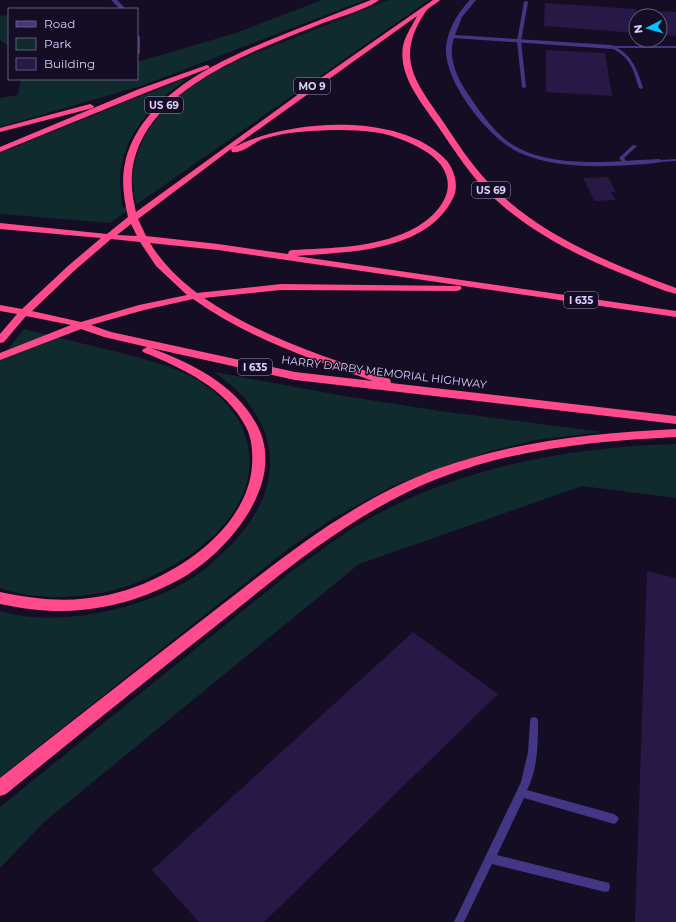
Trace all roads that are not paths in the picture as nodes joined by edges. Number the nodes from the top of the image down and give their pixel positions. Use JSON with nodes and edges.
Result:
{"nodes":[{"id":1,"x":114,"y":0,"type":"edge"},
{"id":2,"x":376,"y":0,"type":"edge"},
{"id":3,"x":437,"y":0,"type":"edge"},
{"id":4,"x":474,"y":0,"type":"edge"},
{"id":5,"x":526,"y":2,"type":"dead end"},
{"id":6,"x":121,"y":8,"type":"edge"},
{"id":7,"x":424,"y":8,"type":"junction"},
{"id":8,"x":452,"y":36,"type":"junction"},
{"id":9,"x":519,"y":41,"type":"junction"},
{"id":10,"x":676,"y":47,"type":"edge"},
{"id":11,"x":612,"y":48,"type":"junction"},
{"id":12,"x":243,"y":53,"type":"junction"},
{"id":13,"x":524,"y":87,"type":"dead end"},
{"id":14,"x":641,"y":88,"type":"dead end"},
{"id":15,"x":142,"y":91,"type":"junction"},
{"id":16,"x":0,"y":130,"type":"edge"},
{"id":17,"x":636,"y":146,"type":"dead end"},
{"id":18,"x":0,"y":150,"type":"edge"},
{"id":19,"x":676,"y":160,"type":"edge"},
{"id":20,"x":659,"y":161,"type":"joint"},
{"id":21,"x":625,"y":162,"type":"junction"},
{"id":22,"x":202,"y":167,"type":"junction"},
{"id":23,"x":0,"y":226,"type":"edge"},
{"id":24,"x":269,"y":255,"type":"junction"},
{"id":25,"x":486,"y":286,"type":"junction"},
{"id":26,"x":676,"y":291,"type":"edge"},
{"id":27,"x":0,"y":308,"type":"edge"},
{"id":28,"x":676,"y":314,"type":"edge"},
{"id":29,"x":108,"y":335,"type":"junction"},
{"id":30,"x":0,"y":340,"type":"edge"},
{"id":31,"x":0,"y":357,"type":"edge"},
{"id":32,"x":404,"y":389,"type":"junction"},
{"id":33,"x":676,"y":420,"type":"edge"},
{"id":34,"x":676,"y":433,"type":"edge"},
{"id":35,"x":0,"y":598,"type":"edge"},
{"id":36,"x":534,"y":722,"type":"dead end"},
{"id":37,"x":0,"y":788,"type":"edge"},
{"id":38,"x":521,"y":793,"type":"junction"},
{"id":39,"x":614,"y":819,"type":"dead end"},
{"id":40,"x":490,"y":858,"type":"junction"},
{"id":41,"x":605,"y":887,"type":"dead end"},
{"id":42,"x":459,"y":922,"type":"edge"}],
"edges":[{"from":1,"to":6,"type":"street"},
{"from":2,"to":12,"type":"highway"},
{"from":3,"to":7,"type":"highway","number":"MO 9"},
{"from":4,"to":8,"type":"street"},
{"from":5,"to":9,"type":"lane"},
{"from":7,"to":22,"type":"highway","number":"MO 9"},
{"from":7,"to":26,"type":"highway","number":"US 69"},
{"from":8,"to":9,"type":"street"},
{"from":8,"to":21,"type":"street"},
{"from":9,"to":11,"type":"street"},
{"from":9,"to":13,"type":"lane"},
{"from":10,"to":11,"type":"lane"},
{"from":11,"to":14,"type":"lane"},
{"from":12,"to":15,"type":"highway"},
{"from":12,"to":32,"type":"highway","number":"US 69"},
{"from":15,"to":16,"type":"highway"},
{"from":15,"to":18,"type":"highway"},
{"from":17,"to":21,"type":"lane"},
{"from":19,"to":20,"type":"lane"},
{"from":20,"to":21,"type":"street"},
{"from":22,"to":24,"type":"highway"},
{"from":22,"to":30,"type":"highway","number":"MO 9"},
{"from":23,"to":24,"type":"highway","number":"I 635"},
{"from":24,"to":25,"type":"highway","number":"I 635"},
{"from":25,"to":28,"type":"highway","number":"I 635"},
{"from":25,"to":31,"type":"highway"},
{"from":27,"to":29,"type":"highway","name":"HARRY DARBY MEMORIAL HIGHWAY","number":"I 635"},
{"from":29,"to":32,"type":"highway","name":"HARRY DARBY MEMORIAL HIGHWAY","number":"I 635"},
{"from":29,"to":35,"type":"highway"},
{"from":32,"to":33,"type":"highway","name":"HARRY DARBY MEMORIAL HIGHWAY","number":"I 635"},
{"from":34,"to":37,"type":"highway"},
{"from":36,"to":38,"type":"lane"},
{"from":38,"to":39,"type":"lane"},
{"from":38,"to":40,"type":"lane"},
{"from":40,"to":41,"type":"lane"},
{"from":40,"to":42,"type":"lane"}]}
